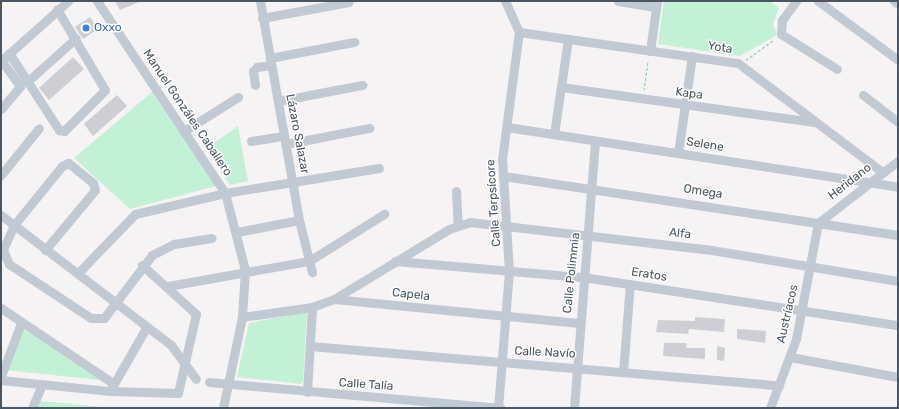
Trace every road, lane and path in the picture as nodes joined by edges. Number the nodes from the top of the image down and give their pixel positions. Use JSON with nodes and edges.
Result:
{"nodes":[{"id":1,"x":68,"y":1,"type":"edge"},
{"id":2,"x":97,"y":1,"type":"edge"},
{"id":3,"x":260,"y":1,"type":"edge"},
{"id":4,"x":505,"y":1,"type":"edge"},
{"id":5,"x":618,"y":1,"type":"edge"},
{"id":6,"x":796,"y":1,"type":"edge"},
{"id":7,"x":818,"y":1,"type":"edge"},
{"id":8,"x":894,"y":1,"type":"edge"},
{"id":9,"x":349,"y":2,"type":"dead end"},
{"id":10,"x":657,"y":4,"type":"edge"},
{"id":11,"x":898,"y":4,"type":"edge"},
{"id":12,"x":57,"y":9,"type":"junction"},
{"id":13,"x":262,"y":18,"type":"junction"},
{"id":14,"x":780,"y":31,"type":"junction"},
{"id":15,"x":519,"y":32,"type":"junction"},
{"id":16,"x":76,"y":38,"type":"junction"},
{"id":17,"x":568,"y":40,"type":"junction"},
{"id":18,"x":354,"y":42,"type":"dead end"},
{"id":19,"x":650,"y":51,"type":"junction"},
{"id":20,"x":9,"y":53,"type":"junction"},
{"id":21,"x":692,"y":56,"type":"junction"},
{"id":22,"x":1,"y":60,"type":"edge"},
{"id":23,"x":898,"y":60,"type":"edge"},
{"id":24,"x":271,"y":62,"type":"junction"},
{"id":25,"x":738,"y":63,"type":"junction"},
{"id":26,"x":837,"y":69,"type":"dead end"},
{"id":27,"x":28,"y":81,"type":"junction"},
{"id":28,"x":255,"y":85,"type":"dead end"},
{"id":29,"x":362,"y":85,"type":"dead end"},
{"id":30,"x":561,"y":87,"type":"junction"},
{"id":31,"x":864,"y":95,"type":"dead end"},
{"id":32,"x":238,"y":97,"type":"dead end"},
{"id":33,"x":642,"y":99,"type":"junction"},
{"id":34,"x":278,"y":101,"type":"junction"},
{"id":35,"x":686,"y":106,"type":"junction"},
{"id":36,"x":1,"y":109,"type":"edge"},
{"id":37,"x":814,"y":122,"type":"junction"},
{"id":38,"x":898,"y":122,"type":"edge"},
{"id":39,"x":508,"y":127,"type":"junction"},
{"id":40,"x":39,"y":128,"type":"dead end"},
{"id":41,"x":369,"y":128,"type":"dead end"},
{"id":42,"x":184,"y":131,"type":"junction"},
{"id":43,"x":554,"y":134,"type":"junction"},
{"id":44,"x":285,"y":140,"type":"junction"},
{"id":45,"x":251,"y":141,"type":"dead end"},
{"id":46,"x":595,"y":141,"type":"junction"},
{"id":47,"x":678,"y":153,"type":"junction"},
{"id":48,"x":898,"y":161,"type":"edge"},
{"id":49,"x":379,"y":168,"type":"dead end"},
{"id":50,"x":882,"y":172,"type":"junction"},
{"id":51,"x":1,"y":175,"type":"edge"},
{"id":52,"x":503,"y":176,"type":"junction"},
{"id":53,"x":870,"y":182,"type":"junction"},
{"id":54,"x":294,"y":183,"type":"junction"},
{"id":55,"x":898,"y":187,"type":"edge"},
{"id":56,"x":592,"y":188,"type":"junction"},
{"id":57,"x":456,"y":191,"type":"dead end"},
{"id":58,"x":225,"y":193,"type":"junction"},
{"id":59,"x":384,"y":214,"type":"dead end"},
{"id":60,"x":1,"y":215,"type":"edge"},
{"id":61,"x":299,"y":220,"type":"junction"},
{"id":62,"x":818,"y":223,"type":"junction"},
{"id":63,"x":458,"y":224,"type":"junction"},
{"id":64,"x":14,"y":225,"type":"junction"},
{"id":65,"x":509,"y":226,"type":"junction"},
{"id":66,"x":237,"y":232,"type":"junction"},
{"id":67,"x":898,"y":235,"type":"edge"},
{"id":68,"x":588,"y":236,"type":"junction"},
{"id":69,"x":212,"y":238,"type":"dead end"},
{"id":70,"x":45,"y":250,"type":"junction"},
{"id":71,"x":309,"y":261,"type":"junction"},
{"id":72,"x":395,"y":261,"type":"junction"},
{"id":73,"x":810,"y":264,"type":"junction"},
{"id":74,"x":142,"y":265,"type":"junction"},
{"id":75,"x":245,"y":270,"type":"junction"},
{"id":76,"x":312,"y":272,"type":"dead end"},
{"id":77,"x":510,"y":272,"type":"junction"},
{"id":78,"x":78,"y":273,"type":"junction"},
{"id":79,"x":583,"y":277,"type":"junction"},
{"id":80,"x":898,"y":281,"type":"edge"},
{"id":81,"x":630,"y":284,"type":"junction"},
{"id":82,"x":168,"y":286,"type":"junction"},
{"id":83,"x":334,"y":298,"type":"junction"},
{"id":84,"x":114,"y":302,"type":"junction"},
{"id":85,"x":312,"y":307,"type":"junction"},
{"id":86,"x":1,"y":308,"type":"edge"},
{"id":87,"x":802,"y":310,"type":"junction"},
{"id":88,"x":242,"y":317,"type":"junction"},
{"id":89,"x":505,"y":317,"type":"junction"},
{"id":90,"x":21,"y":323,"type":"junction"},
{"id":91,"x":579,"y":323,"type":"junction"},
{"id":92,"x":898,"y":325,"type":"edge"},
{"id":93,"x":146,"y":328,"type":"junction"},
{"id":94,"x":310,"y":346,"type":"junction"},
{"id":95,"x":790,"y":357,"type":"junction"},
{"id":96,"x":502,"y":363,"type":"junction"},
{"id":97,"x":186,"y":364,"type":"junction"},
{"id":98,"x":576,"y":367,"type":"junction"},
{"id":99,"x":623,"y":372,"type":"junction"},
{"id":100,"x":1,"y":376,"type":"edge"},
{"id":101,"x":898,"y":377,"type":"edge"},
{"id":102,"x":196,"y":379,"type":"dead end"},
{"id":103,"x":1,"y":380,"type":"edge"},
{"id":104,"x":209,"y":382,"type":"dead end"},
{"id":105,"x":42,"y":385,"type":"junction"},
{"id":106,"x":779,"y":385,"type":"junction"},
{"id":107,"x":229,"y":386,"type":"junction"},
{"id":108,"x":112,"y":387,"type":"junction"},
{"id":109,"x":306,"y":392,"type":"junction"},
{"id":110,"x":411,"y":404,"type":"edge"},
{"id":111,"x":32,"y":408,"type":"edge"},
{"id":112,"x":224,"y":408,"type":"edge"},
{"id":113,"x":498,"y":408,"type":"edge"},
{"id":114,"x":502,"y":408,"type":"edge"},
{"id":115,"x":574,"y":408,"type":"edge"},
{"id":116,"x":770,"y":408,"type":"edge"}],
"edges":[{"from":1,"to":12,"type":"street"},
{"from":2,"to":42,"type":"street","name":"Manuel Gonzáles Caballero"},
{"from":3,"to":13,"type":"street","name":"Lázaro Salazar"},
{"from":4,"to":15,"type":"street"},
{"from":5,"to":10,"type":"street"},
{"from":6,"to":14,"type":"street"},
{"from":7,"to":23,"type":"street"},
{"from":8,"to":11,"type":"street"},
{"from":9,"to":13,"type":"street"},
{"from":10,"to":19,"type":"street"},
{"from":12,"to":16,"type":"street"},
{"from":12,"to":20,"type":"street"},
{"from":13,"to":24,"type":"street","name":"Lázaro Salazar"},
{"from":14,"to":25,"type":"path"},
{"from":14,"to":26,"type":"street"},
{"from":15,"to":17,"type":"street","name":"Yota"},
{"from":15,"to":39,"type":"street","name":"Calle Terpsícore"},
{"from":16,"to":27,"type":"street"},
{"from":16,"to":27,"type":"street"},
{"from":17,"to":19,"type":"street","name":"Yota"},
{"from":17,"to":30,"type":"street"},
{"from":18,"to":24,"type":"street"},
{"from":19,"to":21,"type":"street","name":"Yota"},
{"from":19,"to":33,"type":"path"},
{"from":20,"to":22,"type":"street"},
{"from":20,"to":27,"type":"street"},
{"from":21,"to":25,"type":"street","name":"Yota"},
{"from":21,"to":35,"type":"street"},
{"from":22,"to":36,"type":"street"},
{"from":24,"to":28,"type":"street"},
{"from":24,"to":34,"type":"street","name":"Lázaro Salazar"},
{"from":25,"to":37,"type":"street","name":"Yota"},
{"from":29,"to":34,"type":"street"},
{"from":30,"to":33,"type":"street","name":"Kapa"},
{"from":30,"to":43,"type":"street"},
{"from":31,"to":38,"type":"street"},
{"from":32,"to":42,"type":"street"},
{"from":33,"to":35,"type":"street","name":"Kapa"},
{"from":34,"to":44,"type":"street","name":"Lázaro Salazar"},
{"from":35,"to":37,"type":"street","name":"Kapa"},
{"from":35,"to":47,"type":"street"},
{"from":37,"to":50,"type":"street","name":"Yota"},
{"from":39,"to":43,"type":"street","name":"Selene"},
{"from":39,"to":52,"type":"street","name":"Calle Terpsícore"},
{"from":40,"to":51,"type":"street"},
{"from":41,"to":44,"type":"street"},
{"from":42,"to":58,"type":"street","name":"Manuel Gonzáles Caballero"},
{"from":43,"to":46,"type":"street","name":"Selene"},
{"from":44,"to":45,"type":"street"},
{"from":44,"to":54,"type":"street","name":"Lázaro Salazar"},
{"from":46,"to":47,"type":"street","name":"Selene"},
{"from":46,"to":56,"type":"street","name":"Calle Polimmia"},
{"from":47,"to":53,"type":"street","name":"Selene"},
{"from":48,"to":50,"type":"street","name":"Heridano"},
{"from":49,"to":54,"type":"street"},
{"from":50,"to":53,"type":"street","name":"Heridano"},
{"from":52,"to":56,"type":"street","name":"Omega"},
{"from":52,"to":65,"type":"street","name":"Calle Terpsícore"},
{"from":53,"to":55,"type":"street","name":"Selene"},
{"from":53,"to":62,"type":"street","name":"Heridano"},
{"from":54,"to":58,"type":"street"},
{"from":54,"to":61,"type":"street","name":"Lázaro Salazar"},
{"from":56,"to":62,"type":"street","name":"Omega"},
{"from":56,"to":68,"type":"street","name":"Calle Polimmia"},
{"from":57,"to":63,"type":"street"},
{"from":58,"to":66,"type":"street","name":"Manuel Gonzáles Caballero"},
{"from":58,"to":78,"type":"street"},
{"from":59,"to":71,"type":"street"},
{"from":60,"to":64,"type":"street"},
{"from":61,"to":66,"type":"street"},
{"from":61,"to":71,"type":"street","name":"Lázaro Salazar"},
{"from":62,"to":67,"type":"street","name":"Omega"},
{"from":62,"to":73,"type":"street","name":"Austríacos"},
{"from":63,"to":65,"type":"street","name":"Alfa"},
{"from":63,"to":72,"type":"street"},
{"from":64,"to":70,"type":"street"},
{"from":64,"to":70,"type":"street"},
{"from":64,"to":84,"type":"street"},
{"from":65,"to":68,"type":"street","name":"Alfa"},
{"from":65,"to":77,"type":"street","name":"Calle Terpsícore"},
{"from":66,"to":75,"type":"street","name":"Manuel Gonzáles Caballero"},
{"from":68,"to":73,"type":"street","name":"Alfa"},
{"from":68,"to":79,"type":"street","name":"Calle Polimmia"},
{"from":69,"to":74,"type":"street"},
{"from":70,"to":78,"type":"street"},
{"from":71,"to":75,"type":"street"},
{"from":71,"to":76,"type":"street","name":"Lázaro Salazar"},
{"from":72,"to":77,"type":"street","name":"Eratos"},
{"from":72,"to":83,"type":"street"},
{"from":73,"to":80,"type":"street","name":"Alfa"},
{"from":73,"to":87,"type":"street","name":"Austríacos"},
{"from":74,"to":82,"type":"street"},
{"from":74,"to":84,"type":"street"},
{"from":75,"to":82,"type":"street"},
{"from":75,"to":88,"type":"street","name":"Manuel Gonzáles Caballero"},
{"from":77,"to":79,"type":"street","name":"Eratos"},
{"from":77,"to":89,"type":"street","name":"Calle Terpsícore"},
{"from":78,"to":84,"type":"street"},
{"from":79,"to":81,"type":"street","name":"Eratos"},
{"from":79,"to":91,"type":"street","name":"Calle Polimmia"},
{"from":81,"to":87,"type":"street","name":"Eratos"},
{"from":81,"to":99,"type":"street"},
{"from":82,"to":97,"type":"street"},
{"from":83,"to":85,"type":"street","name":"Capela"},
{"from":83,"to":89,"type":"street","name":"Capela"},
{"from":84,"to":93,"type":"street"},
{"from":85,"to":88,"type":"street","name":"Capela"},
{"from":85,"to":94,"type":"street"},
{"from":86,"to":90,"type":"street"},
{"from":87,"to":92,"type":"street","name":"Eratos"},
{"from":87,"to":95,"type":"street","name":"Austríacos"},
{"from":88,"to":107,"type":"street","name":"Manuel Gonzáles Caballero"},
{"from":89,"to":91,"type":"street","name":"Capela"},
{"from":89,"to":96,"type":"street","name":"Calle Terpsícore"},
{"from":90,"to":100,"type":"street"},
{"from":90,"to":108,"type":"street"},
{"from":91,"to":98,"type":"street","name":"Calle Polimmia"},
{"from":93,"to":97,"type":"street"},
{"from":93,"to":108,"type":"street"},
{"from":94,"to":96,"type":"street","name":"Calle Navío"},
{"from":94,"to":109,"type":"street"},
{"from":95,"to":101,"type":"street"},
{"from":95,"to":106,"type":"street","name":"Austríacos"},
{"from":96,"to":98,"type":"street","name":"Calle Navío"},
{"from":96,"to":113,"type":"street","name":"Calle Terpsícore"},
{"from":97,"to":102,"type":"street"},
{"from":97,"to":108,"type":"street"},
{"from":98,"to":99,"type":"street","name":"Calle Navío"},
{"from":98,"to":115,"type":"street","name":"Calle Polimmia"},
{"from":99,"to":106,"type":"street","name":"Calle Navío"},
{"from":103,"to":105,"type":"street"},
{"from":104,"to":107,"type":"street","name":"Calle Talía"},
{"from":105,"to":108,"type":"street"},
{"from":105,"to":111,"type":"street"},
{"from":106,"to":116,"type":"street","name":"Austríacos"},
{"from":107,"to":109,"type":"street","name":"Calle Talía"},
{"from":107,"to":112,"type":"street","name":"Manuel Gonzáles Caballero"},
{"from":109,"to":110,"type":"street","name":"Calle Talía"},
{"from":110,"to":113,"type":"street","name":"Calle Talía"},
{"from":113,"to":114,"type":"street","name":"Calle Talía"}]}
